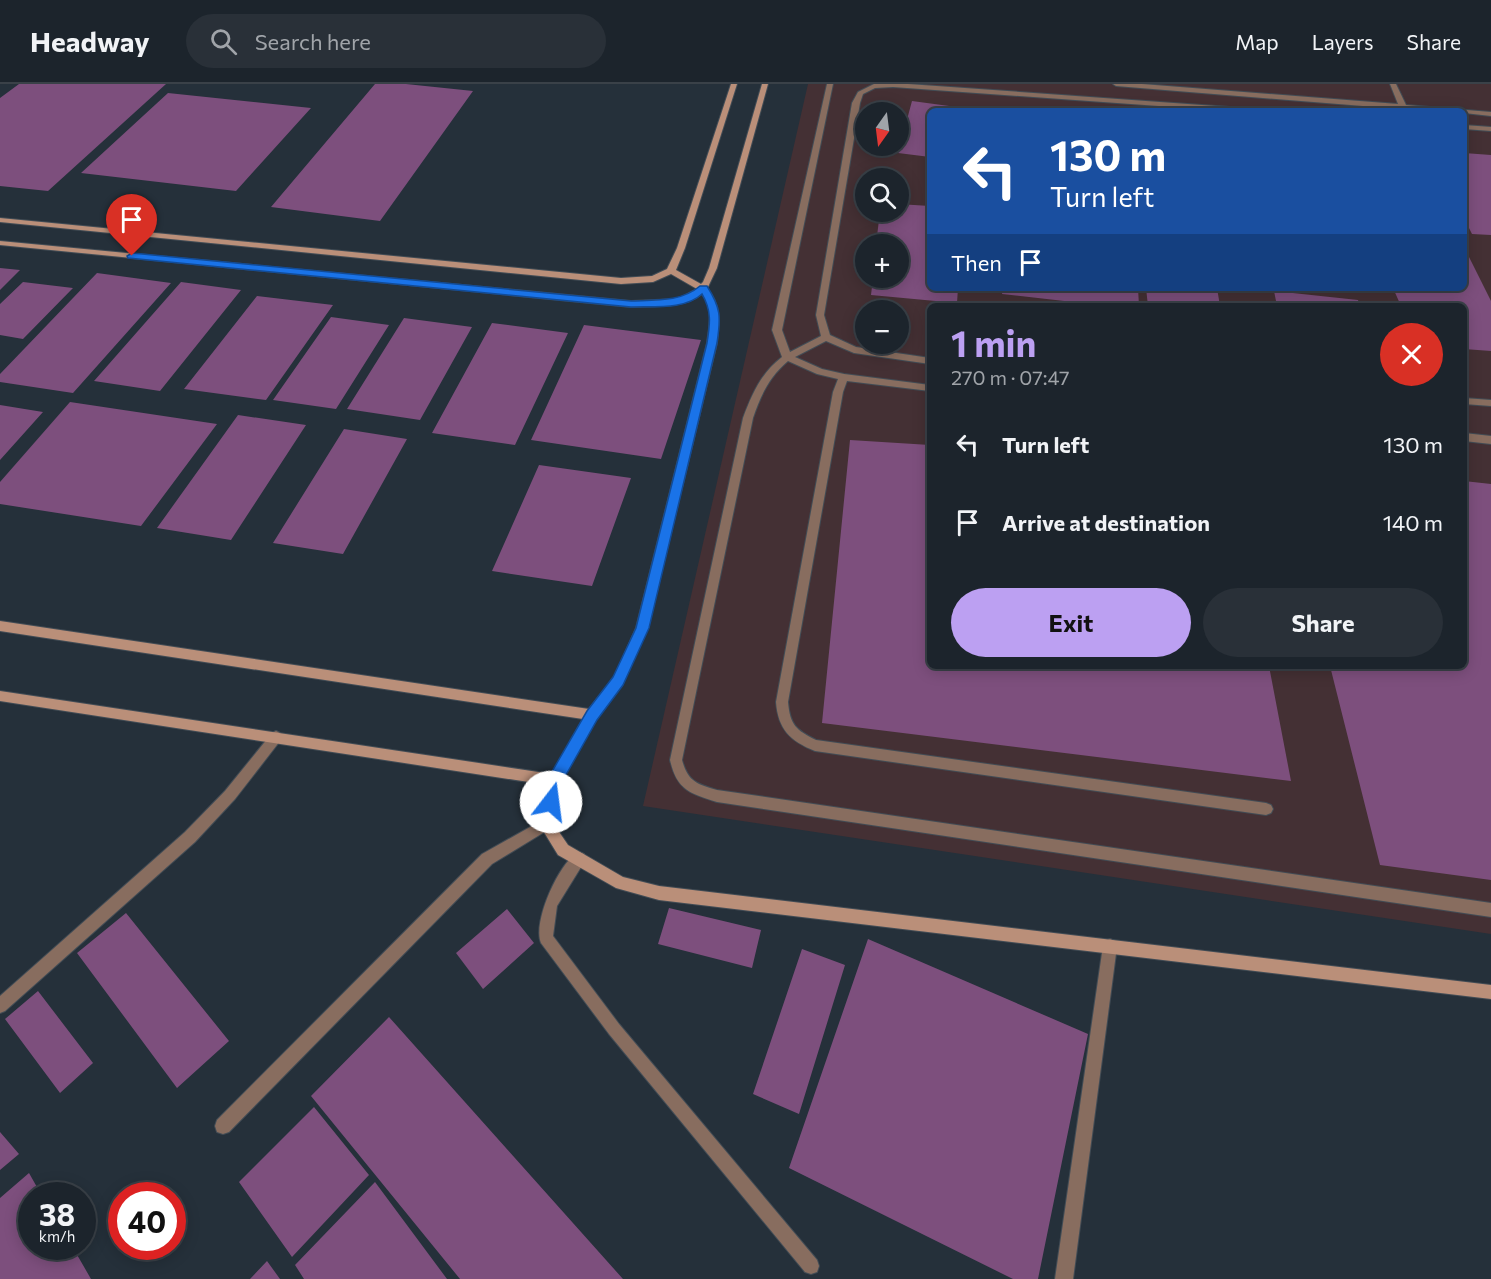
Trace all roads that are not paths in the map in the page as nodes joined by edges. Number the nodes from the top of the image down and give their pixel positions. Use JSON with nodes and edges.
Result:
{"nodes":[{"id":1,"x":734,"y":84,"type":"edge"},
{"id":2,"x":765,"y":84,"type":"edge"},
{"id":3,"x":830,"y":84,"type":"edge"},
{"id":4,"x":861,"y":84,"type":"edge"},
{"id":5,"x":1028,"y":84,"type":"edge"},
{"id":6,"x":1116,"y":84,"type":"edge"},
{"id":7,"x":1393,"y":84,"type":"edge"},
{"id":8,"x":1209,"y":88,"type":"edge"},
{"id":9,"x":869,"y":89,"type":"junction"},
{"id":10,"x":1029,"y":96,"type":"junction"},
{"id":11,"x":1188,"y":108,"type":"edge"},
{"id":12,"x":1214,"y":108,"type":"edge"},
{"id":13,"x":1395,"y":108,"type":"edge"},
{"id":14,"x":1404,"y":108,"type":"edge"},
{"id":15,"x":1467,"y":111,"type":"edge"},
{"id":16,"x":1491,"y":114,"type":"edge"},
{"id":17,"x":1467,"y":127,"type":"edge"},
{"id":18,"x":1491,"y":129,"type":"edge"},
{"id":19,"x":0,"y":220,"type":"edge"},
{"id":20,"x":0,"y":243,"type":"edge"},
{"id":21,"x":206,"y":252,"type":"junction"},
{"id":22,"x":671,"y":271,"type":"junction"},
{"id":23,"x":704,"y":288,"type":"junction"},
{"id":24,"x":826,"y":337,"type":"junction"},
{"id":25,"x":787,"y":357,"type":"junction"},
{"id":26,"x":927,"y":361,"type":"edge"},
{"id":27,"x":844,"y":377,"type":"junction"},
{"id":28,"x":927,"y":388,"type":"edge"},
{"id":29,"x":1467,"y":401,"type":"edge"},
{"id":30,"x":1491,"y":403,"type":"edge"},
{"id":31,"x":1467,"y":438,"type":"edge"},
{"id":32,"x":1491,"y":440,"type":"edge"},
{"id":33,"x":0,"y":626,"type":"edge"},
{"id":34,"x":0,"y":696,"type":"edge"},
{"id":35,"x":592,"y":716,"type":"junction"},
{"id":36,"x":276,"y":737,"type":"junction"},
{"id":37,"x":555,"y":780,"type":"junction"},
{"id":38,"x":1266,"y":808,"type":"dead end"},
{"id":39,"x":546,"y":824,"type":"junction"},
{"id":40,"x":579,"y":859,"type":"junction"},
{"id":41,"x":1491,"y":910,"type":"edge"},
{"id":42,"x":1110,"y":946,"type":"junction"},
{"id":43,"x":1491,"y":992,"type":"edge"},
{"id":44,"x":0,"y":1006,"type":"edge"},
{"id":45,"x":223,"y":1126,"type":"dead end"},
{"id":46,"x":811,"y":1266,"type":"dead end"},
{"id":47,"x":1064,"y":1279,"type":"edge"}],
"edges":[{"from":1,"to":22,"type":"street"},
{"from":2,"to":23,"type":"street"},
{"from":3,"to":25,"type":"street"},
{"from":4,"to":9,"type":"street"},
{"from":5,"to":10,"type":"street"},
{"from":6,"to":8,"type":"street"},
{"from":7,"to":14,"type":"street"},
{"from":8,"to":12,"type":"street"},
{"from":8,"to":13,"type":"street"},
{"from":9,"to":10,"type":"street"},
{"from":9,"to":24,"type":"street"},
{"from":10,"to":11,"type":"street"},
{"from":15,"to":16,"type":"street"},
{"from":17,"to":18,"type":"street"},
{"from":19,"to":21,"type":"street"},
{"from":20,"to":21,"type":"street"},
{"from":21,"to":22,"type":"street"},
{"from":21,"to":23,"type":"street"},
{"from":22,"to":23,"type":"street"},
{"from":23,"to":35,"type":"street"},
{"from":24,"to":25,"type":"street"},
{"from":24,"to":26,"type":"street"},
{"from":25,"to":27,"type":"street"},
{"from":25,"to":41,"type":"street"},
{"from":27,"to":28,"type":"street"},
{"from":27,"to":38,"type":"street"},
{"from":29,"to":30,"type":"street"},
{"from":31,"to":32,"type":"street"},
{"from":33,"to":35,"type":"street"},
{"from":34,"to":36,"type":"street"},
{"from":35,"to":37,"type":"street"},
{"from":36,"to":37,"type":"street"},
{"from":36,"to":44,"type":"street"},
{"from":37,"to":39,"type":"street"},
{"from":39,"to":40,"type":"street"},
{"from":39,"to":45,"type":"street"},
{"from":40,"to":42,"type":"street"},
{"from":40,"to":46,"type":"street"},
{"from":42,"to":43,"type":"street"},
{"from":42,"to":47,"type":"street"}]}
